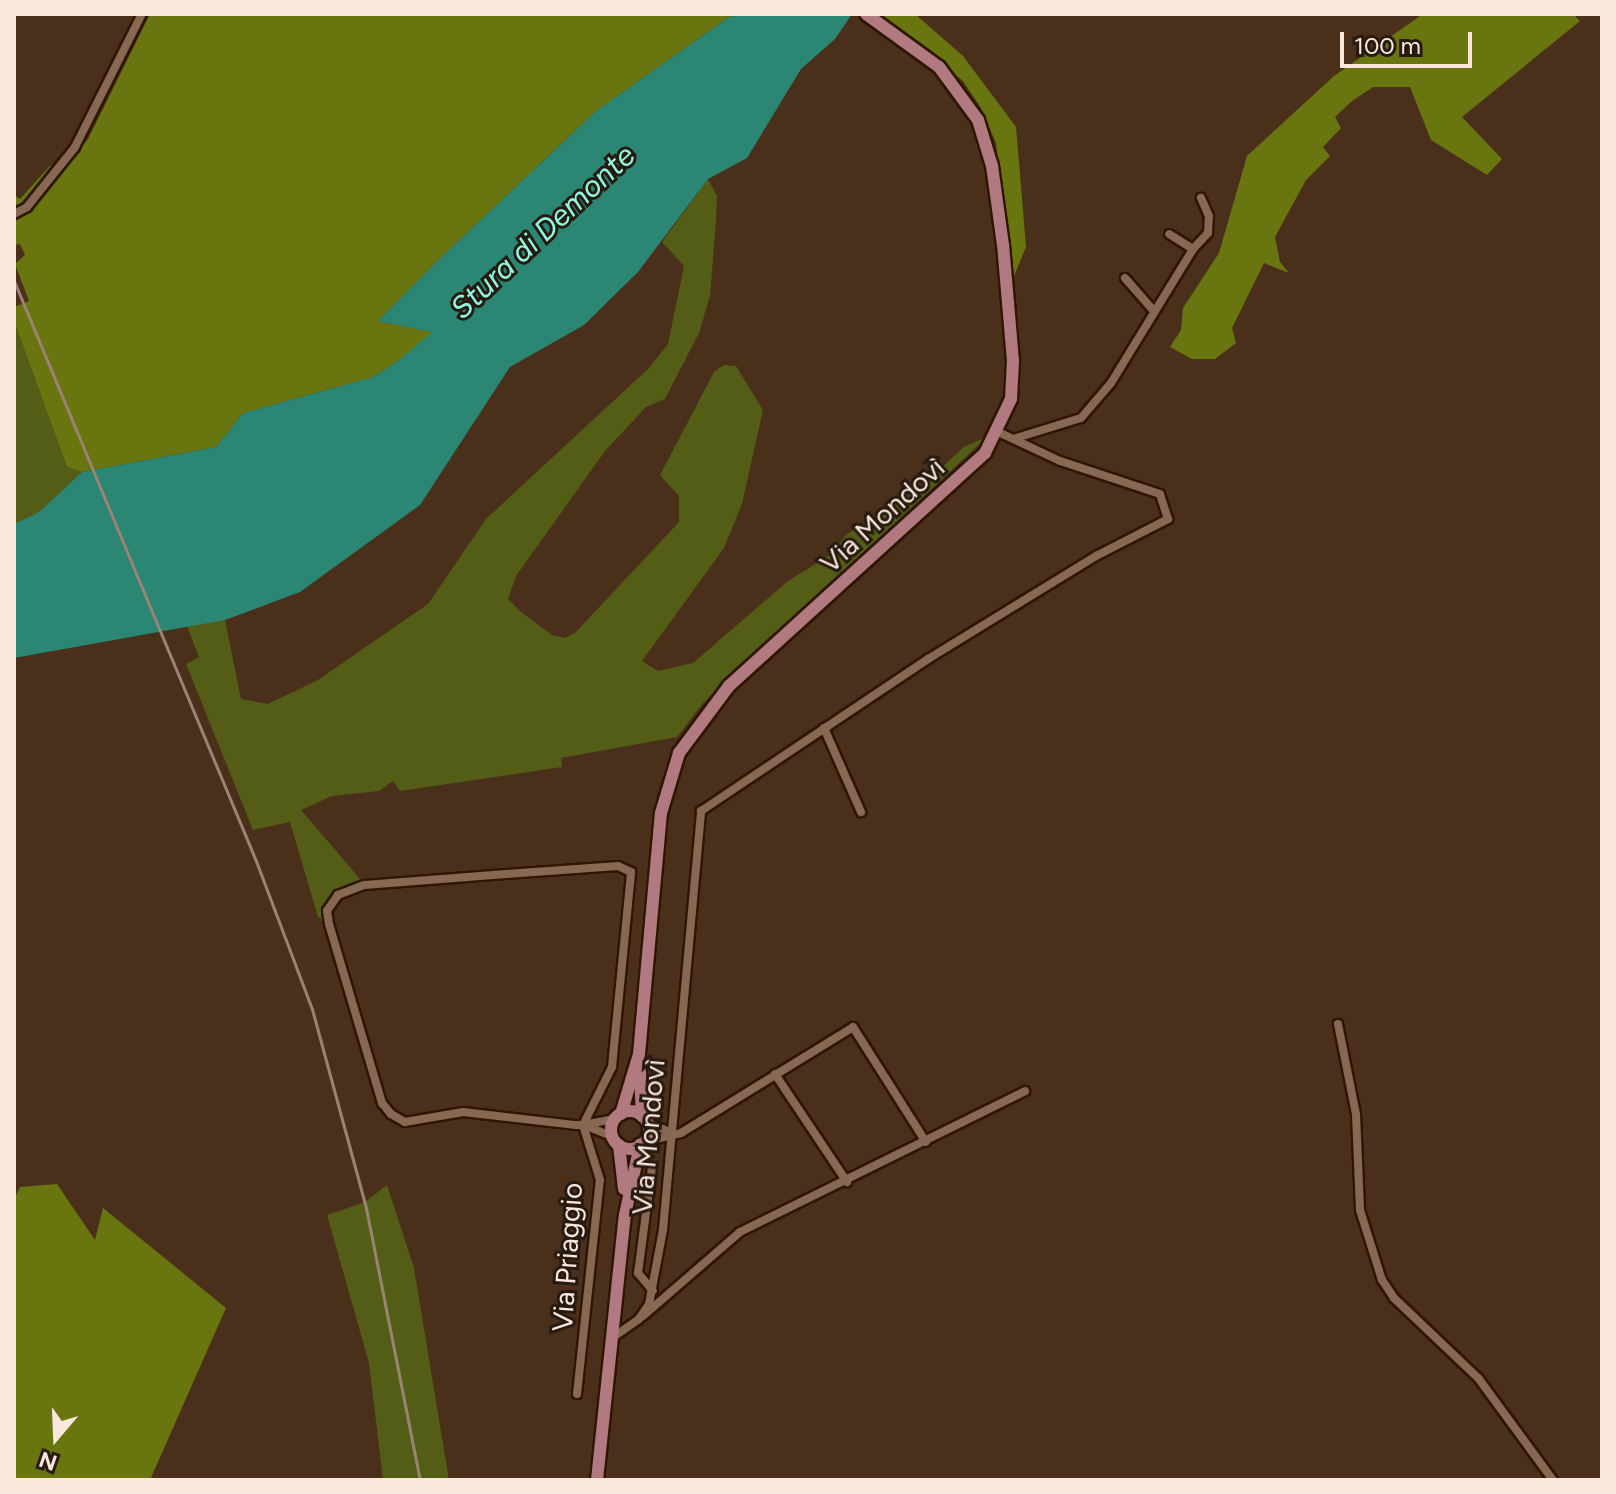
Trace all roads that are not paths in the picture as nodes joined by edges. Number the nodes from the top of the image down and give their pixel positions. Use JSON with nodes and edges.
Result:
{"nodes":[{"id":1,"x":142,"y":14,"type":"edge"},
{"id":2,"x":866,"y":14,"type":"edge"},
{"id":3,"x":1201,"y":198,"type":"dead end"},
{"id":4,"x":14,"y":214,"type":"edge"},
{"id":5,"x":1169,"y":234,"type":"dead end"},
{"id":6,"x":1193,"y":249,"type":"junction"},
{"id":7,"x":1125,"y":278,"type":"dead end"},
{"id":8,"x":1152,"y":309,"type":"junction"},
{"id":9,"x":998,"y":432,"type":"junction"},
{"id":10,"x":1012,"y":439,"type":"junction"},
{"id":11,"x":824,"y":728,"type":"junction"},
{"id":12,"x":861,"y":812,"type":"dead end"},
{"id":13,"x":1338,"y":1024,"type":"dead end"},
{"id":14,"x":639,"y":1054,"type":"junction"},
{"id":15,"x":775,"y":1074,"type":"junction"},
{"id":16,"x":1025,"y":1091,"type":"dead end"},
{"id":17,"x":617,"y":1116,"type":"junction"},
{"id":18,"x":644,"y":1119,"type":"junction"},
{"id":19,"x":583,"y":1125,"type":"junction"},
{"id":20,"x":673,"y":1133,"type":"junction"},
{"id":21,"x":616,"y":1141,"type":"junction"},
{"id":22,"x":926,"y":1142,"type":"junction"},
{"id":23,"x":642,"y":1144,"type":"junction"},
{"id":24,"x":652,"y":1167,"type":"dead end"},
{"id":25,"x":847,"y":1182,"type":"junction"},
{"id":26,"x":625,"y":1215,"type":"junction"},
{"id":27,"x":653,"y":1291,"type":"junction"},
{"id":28,"x":639,"y":1319,"type":"junction"},
{"id":29,"x":612,"y":1338,"type":"junction"},
{"id":30,"x":577,"y":1394,"type":"dead end"},
{"id":31,"x":597,"y":1480,"type":"edge"},
{"id":32,"x":1553,"y":1480,"type":"edge"}],
"edges":[{"from":1,"to":4,"type":"street"},
{"from":2,"to":9,"type":"main road","name":"Via Mondovì"},
{"from":3,"to":6,"type":"street"},
{"from":5,"to":6,"type":"street"},
{"from":6,"to":8,"type":"street"},
{"from":7,"to":8,"type":"street"},
{"from":8,"to":10,"type":"street"},
{"from":9,"to":10,"type":"street"},
{"from":9,"to":14,"type":"main road","name":"Via Mondovì"},
{"from":10,"to":11,"type":"street","name":"Via Mondovì"},
{"from":11,"to":12,"type":"street"},
{"from":11,"to":20,"type":"street","name":"Via Mondovì"},
{"from":13,"to":32,"type":"street"},
{"from":14,"to":17,"type":"main road","name":"Via Mondovì"},
{"from":14,"to":18,"type":"main road","name":"Via Mondovì"},
{"from":15,"to":20,"type":"street"},
{"from":15,"to":22,"type":"street"},
{"from":15,"to":25,"type":"street"},
{"from":16,"to":22,"type":"street"},
{"from":17,"to":18,"type":"main road"},
{"from":17,"to":19,"type":"street"},
{"from":17,"to":21,"type":"main road","name":"Via Mondovì"},
{"from":18,"to":20,"type":"street"},
{"from":18,"to":23,"type":"main road","name":"Via Mondovì"},
{"from":19,"to":19,"type":"street"},
{"from":19,"to":21,"type":"street"},
{"from":19,"to":30,"type":"street","name":"Via Priaggio"},
{"from":20,"to":23,"type":"street"},
{"from":20,"to":27,"type":"street","name":"Via Mondovì"},
{"from":21,"to":23,"type":"main road"},
{"from":21,"to":26,"type":"main road","name":"Via Mondovì"},
{"from":22,"to":25,"type":"street"},
{"from":23,"to":26,"type":"main road","name":"Via Mondovì"},
{"from":24,"to":27,"type":"street","name":"Via Mondovì"},
{"from":25,"to":28,"type":"street"},
{"from":26,"to":29,"type":"main road","name":"Via Mondovì"},
{"from":27,"to":28,"type":"street","name":"Via Mondovì"},
{"from":28,"to":29,"type":"street","name":"Via Mondovì"},
{"from":29,"to":31,"type":"main road","name":"Via Mondovì"}]}
